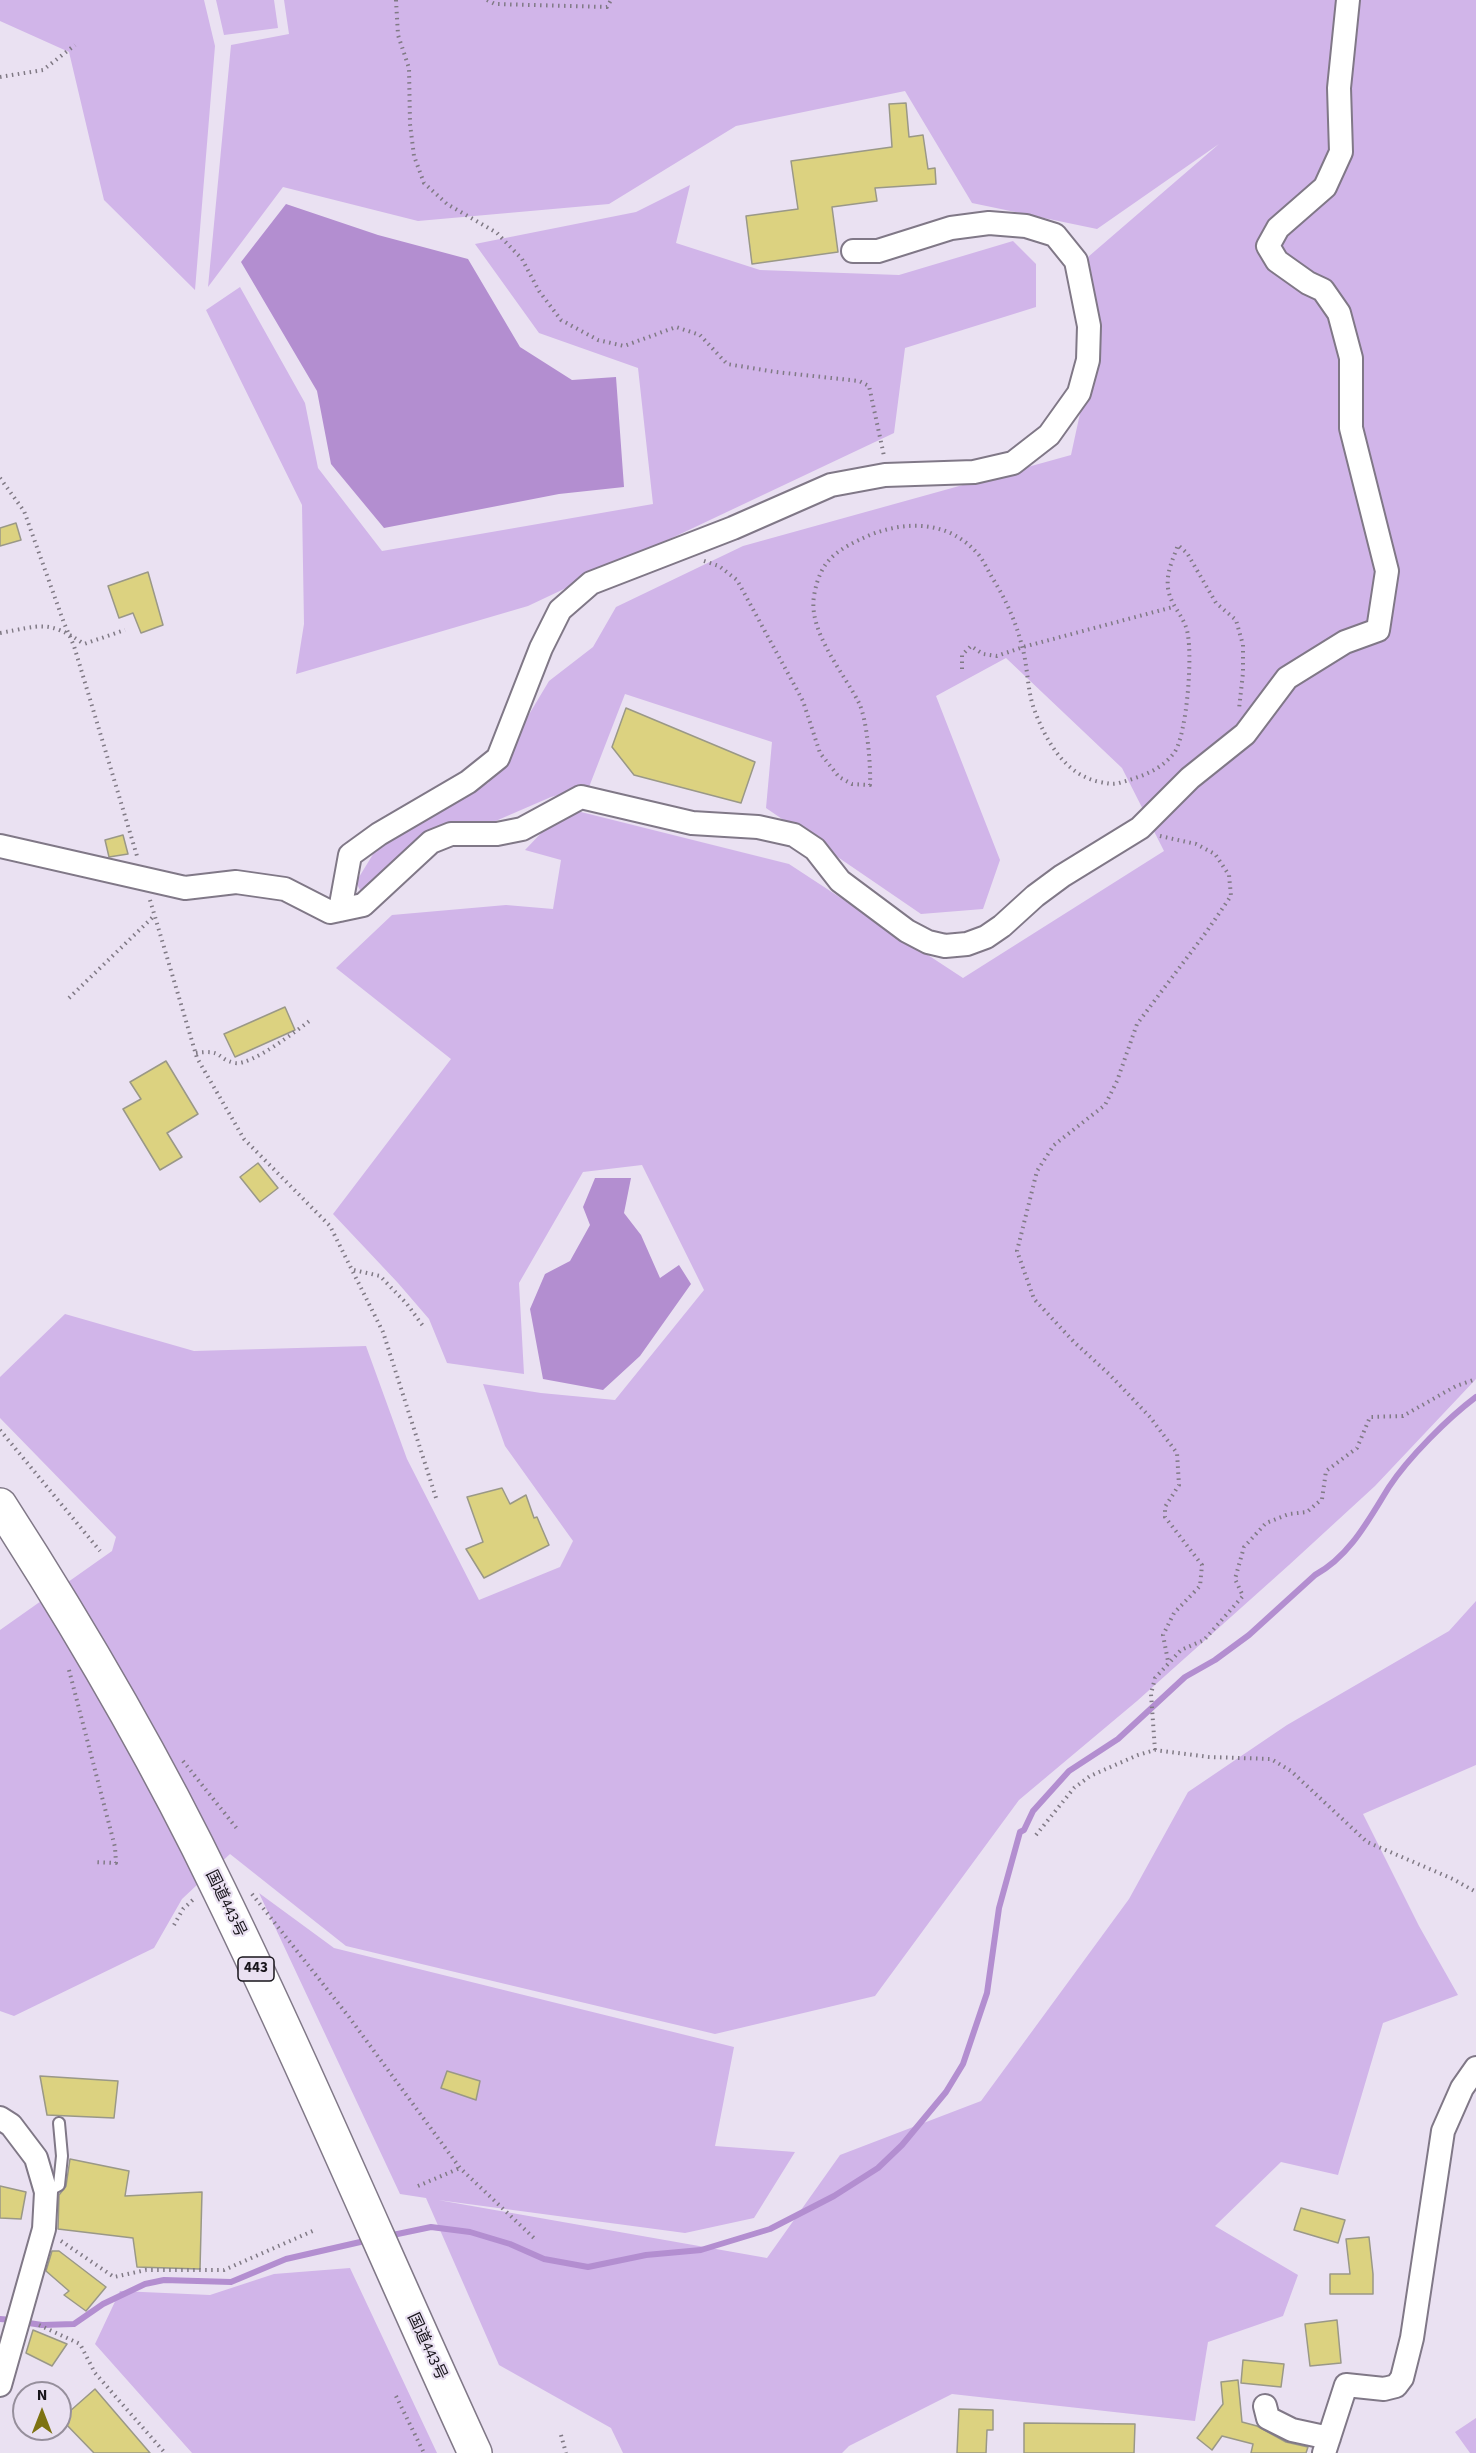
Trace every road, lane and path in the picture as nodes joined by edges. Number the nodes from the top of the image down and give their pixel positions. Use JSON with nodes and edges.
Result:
{"nodes":[{"id":1,"x":396,"y":0,"type":"edge"},
{"id":2,"x":487,"y":0,"type":"edge"},
{"id":3,"x":611,"y":0,"type":"edge"},
{"id":4,"x":1348,"y":0,"type":"edge"},
{"id":5,"x":75,"y":45,"type":"dead end"},
{"id":6,"x":0,"y":77,"type":"edge"},
{"id":7,"x":854,"y":251,"type":"dead end"},
{"id":8,"x":885,"y":475,"type":"junction"},
{"id":9,"x":0,"y":478,"type":"edge"},
{"id":10,"x":672,"y":551,"type":"junction"},
{"id":11,"x":1173,"y":608,"type":"junction"},
{"id":12,"x":125,"y":630,"type":"dead end"},
{"id":13,"x":0,"y":633,"type":"edge"},
{"id":14,"x":68,"y":633,"type":"junction"},
{"id":15,"x":1023,"y":647,"type":"junction"},
{"id":16,"x":962,"y":669,"type":"dead end"},
{"id":17,"x":1245,"y":734,"type":"junction"},
{"id":18,"x":1140,"y":828,"type":"junction"},
{"id":19,"x":0,"y":846,"type":"edge"},
{"id":20,"x":144,"y":880,"type":"junction"},
{"id":21,"x":340,"y":910,"type":"junction"},
{"id":22,"x":155,"y":915,"type":"junction"},
{"id":23,"x":69,"y":998,"type":"dead end"},
{"id":24,"x":312,"y":1019,"type":"dead end"},
{"id":25,"x":196,"y":1053,"type":"junction"},
{"id":26,"x":354,"y":1270,"type":"junction"},
{"id":27,"x":423,"y":1326,"type":"dead end"},
{"id":28,"x":1476,"y":1379,"type":"edge"},
{"id":29,"x":0,"y":1430,"type":"edge"},
{"id":30,"x":437,"y":1501,"type":"dead end"},
{"id":31,"x":0,"y":1505,"type":"edge"},
{"id":32,"x":100,"y":1551,"type":"dead end"},
{"id":33,"x":1168,"y":1661,"type":"junction"},
{"id":34,"x":68,"y":1667,"type":"dead end"},
{"id":35,"x":1155,"y":1750,"type":"junction"},
{"id":36,"x":153,"y":1763,"type":"junction"},
{"id":37,"x":238,"y":1830,"type":"dead end"},
{"id":38,"x":1036,"y":1835,"type":"dead end"},
{"id":39,"x":94,"y":1862,"type":"dead end"},
{"id":40,"x":217,"y":1886,"type":"junction"},
{"id":41,"x":1476,"y":1892,"type":"edge"},
{"id":42,"x":174,"y":1925,"type":"dead end"},
{"id":43,"x":1476,"y":2068,"type":"edge"},
{"id":44,"x":0,"y":2118,"type":"edge"},
{"id":45,"x":59,"y":2123,"type":"dead end"},
{"id":46,"x":460,"y":2168,"type":"junction"},
{"id":47,"x":418,"y":2186,"type":"dead end"},
{"id":48,"x":46,"y":2192,"type":"junction"},
{"id":49,"x":44,"y":2229,"type":"junction"},
{"id":50,"x":315,"y":2230,"type":"dead end"},
{"id":51,"x":536,"y":2240,"type":"dead end"},
{"id":52,"x":19,"y":2315,"type":"junction"},
{"id":53,"x":0,"y":2385,"type":"edge"},
{"id":54,"x":396,"y":2396,"type":"dead end"},
{"id":55,"x":1265,"y":2406,"type":"dead end"},
{"id":56,"x":561,"y":2435,"type":"dead end"},
{"id":57,"x":1326,"y":2445,"type":"edge"},
{"id":58,"x":165,"y":2453,"type":"edge"},
{"id":59,"x":424,"y":2453,"type":"edge"},
{"id":60,"x":475,"y":2453,"type":"edge"},
{"id":61,"x":566,"y":2453,"type":"edge"}],
"edges":[{"from":1,"to":8,"type":"path"},
{"from":2,"to":3,"type":"path"},
{"from":4,"to":17,"type":"street"},
{"from":5,"to":6,"type":"path"},
{"from":7,"to":8,"type":"street"},
{"from":8,"to":10,"type":"street"},
{"from":9,"to":14,"type":"path"},
{"from":10,"to":15,"type":"path"},
{"from":10,"to":21,"type":"street"},
{"from":11,"to":15,"type":"path"},
{"from":11,"to":15,"type":"path"},
{"from":11,"to":17,"type":"path"},
{"from":12,"to":14,"type":"path"},
{"from":13,"to":14,"type":"path"},
{"from":14,"to":20,"type":"path"},
{"from":15,"to":16,"type":"path"},
{"from":17,"to":18,"type":"street"},
{"from":18,"to":21,"type":"street"},
{"from":18,"to":33,"type":"path"},
{"from":19,"to":20,"type":"street"},
{"from":20,"to":21,"type":"street"},
{"from":20,"to":22,"type":"path"},
{"from":22,"to":23,"type":"path"},
{"from":22,"to":25,"type":"path"},
{"from":24,"to":25,"type":"path"},
{"from":25,"to":26,"type":"path"},
{"from":26,"to":27,"type":"path"},
{"from":26,"to":30,"type":"path"},
{"from":28,"to":33,"type":"path"},
{"from":29,"to":32,"type":"path"},
{"from":31,"to":36,"type":"highway","name":"国道443号","number":"443"},
{"from":33,"to":35,"type":"path"},
{"from":34,"to":39,"type":"path"},
{"from":35,"to":38,"type":"path"},
{"from":35,"to":41,"type":"path"},
{"from":36,"to":37,"type":"path"},
{"from":36,"to":40,"type":"highway","name":"国道443号","number":"443"},
{"from":40,"to":42,"type":"path"},
{"from":40,"to":46,"type":"path"},
{"from":40,"to":60,"type":"highway","name":"国道443号","number":"443"},
{"from":43,"to":57,"type":"street"},
{"from":44,"to":48,"type":"street"},
{"from":45,"to":48,"type":"lane"},
{"from":46,"to":47,"type":"path"},
{"from":46,"to":51,"type":"path"},
{"from":48,"to":49,"type":"street"},
{"from":49,"to":50,"type":"path"},
{"from":49,"to":52,"type":"street"},
{"from":52,"to":53,"type":"street"},
{"from":52,"to":58,"type":"path"},
{"from":54,"to":59,"type":"path"},
{"from":55,"to":57,"type":"street"},
{"from":56,"to":61,"type":"path"}]}
